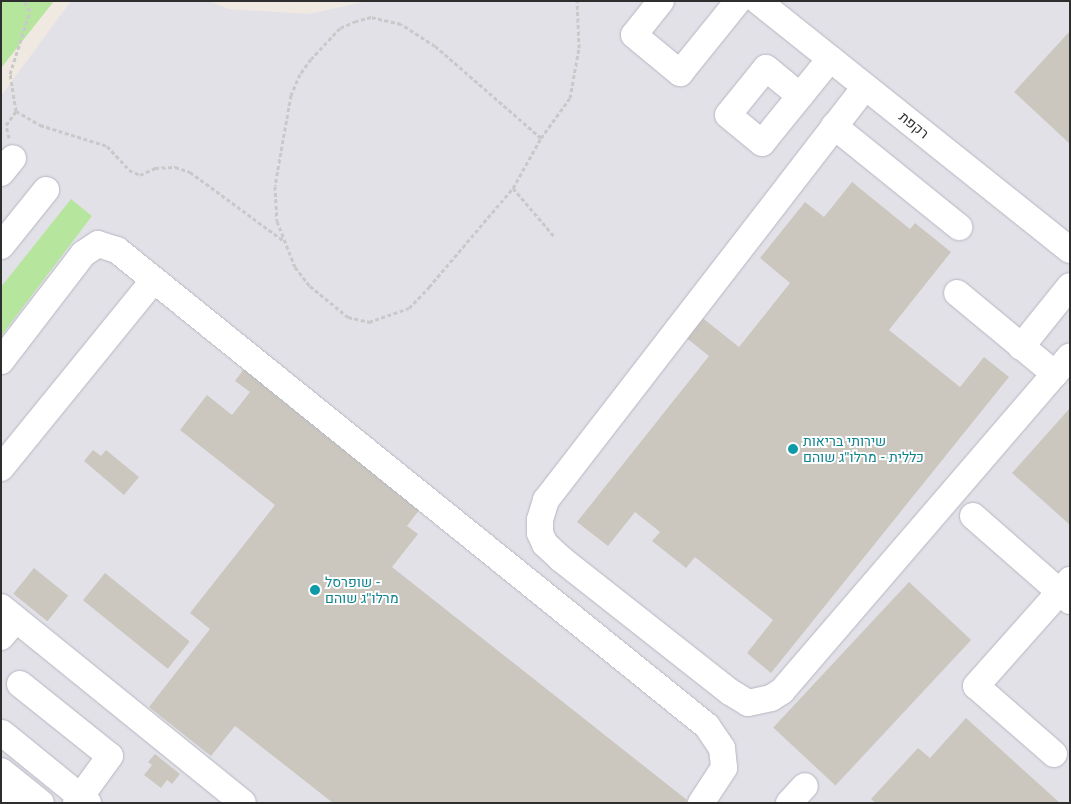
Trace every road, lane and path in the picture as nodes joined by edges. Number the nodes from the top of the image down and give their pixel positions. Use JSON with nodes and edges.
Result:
{"nodes":[{"id":1,"x":24,"y":1,"type":"edge"},
{"id":2,"x":576,"y":1,"type":"edge"},
{"id":3,"x":661,"y":1,"type":"edge"},
{"id":4,"x":738,"y":1,"type":"edge"},
{"id":5,"x":758,"y":1,"type":"edge"},
{"id":6,"x":830,"y":59,"type":"junction"},
{"id":7,"x":865,"y":86,"type":"junction"},
{"id":8,"x":800,"y":96,"type":"dead end"},
{"id":9,"x":16,"y":111,"type":"junction"},
{"id":10,"x":834,"y":126,"type":"junction"},
{"id":11,"x":541,"y":138,"type":"junction"},
{"id":12,"x":7,"y":166,"type":"edge"},
{"id":13,"x":513,"y":188,"type":"junction"},
{"id":14,"x":46,"y":190,"type":"dead end"},
{"id":15,"x":10,"y":218,"type":"edge"},
{"id":16,"x":959,"y":226,"type":"dead end"},
{"id":17,"x":554,"y":236,"type":"dead end"},
{"id":18,"x":285,"y":242,"type":"junction"},
{"id":19,"x":1,"y":246,"type":"edge"},
{"id":20,"x":1070,"y":250,"type":"edge"},
{"id":21,"x":154,"y":280,"type":"junction"},
{"id":22,"x":1070,"y":286,"type":"edge"},
{"id":23,"x":957,"y":294,"type":"dead end"},
{"id":24,"x":1021,"y":347,"type":"junction"},
{"id":25,"x":1,"y":361,"type":"edge"},
{"id":26,"x":1062,"y":365,"type":"edge"},
{"id":27,"x":1,"y":468,"type":"edge"},
{"id":28,"x":973,"y":516,"type":"dead end"},
{"id":29,"x":1066,"y":591,"type":"edge"},
{"id":30,"x":6,"y":621,"type":"edge"},
{"id":31,"x":20,"y":684,"type":"dead end"},
{"id":32,"x":2,"y":733,"type":"edge"},
{"id":33,"x":1054,"y":754,"type":"dead end"},
{"id":34,"x":1,"y":771,"type":"edge"},
{"id":35,"x":1,"y":797,"type":"edge"},
{"id":36,"x":82,"y":801,"type":"edge"},
{"id":37,"x":8,"y":803,"type":"edge"},
{"id":38,"x":41,"y":803,"type":"edge"},
{"id":39,"x":244,"y":803,"type":"edge"},
{"id":40,"x":701,"y":803,"type":"edge"}],
"edges":[{"from":1,"to":9,"type":"path"},
{"from":2,"to":11,"type":"path"},
{"from":3,"to":4,"type":"street"},
{"from":5,"to":6,"type":"street","name":"רקפת"},
{"from":6,"to":7,"type":"street","name":"רקפת"},
{"from":6,"to":8,"type":"street"},
{"from":7,"to":10,"type":"street"},
{"from":7,"to":20,"type":"street","name":"רקפת"},
{"from":9,"to":12,"type":"path"},
{"from":9,"to":18,"type":"path"},
{"from":10,"to":16,"type":"street"},
{"from":10,"to":26,"type":"street"},
{"from":11,"to":13,"type":"path"},
{"from":11,"to":18,"type":"path"},
{"from":13,"to":17,"type":"path"},
{"from":13,"to":18,"type":"path"},
{"from":14,"to":15,"type":"street"},
{"from":15,"to":19,"type":"street"},
{"from":21,"to":25,"type":"street"},
{"from":21,"to":27,"type":"street"},
{"from":21,"to":40,"type":"street"},
{"from":22,"to":24,"type":"street"},
{"from":23,"to":24,"type":"street"},
{"from":24,"to":26,"type":"street"},
{"from":28,"to":29,"type":"street"},
{"from":29,"to":33,"type":"street"},
{"from":30,"to":39,"type":"street"},
{"from":31,"to":36,"type":"street"},
{"from":32,"to":36,"type":"street"},
{"from":34,"to":38,"type":"street"},
{"from":35,"to":37,"type":"street"}]}
